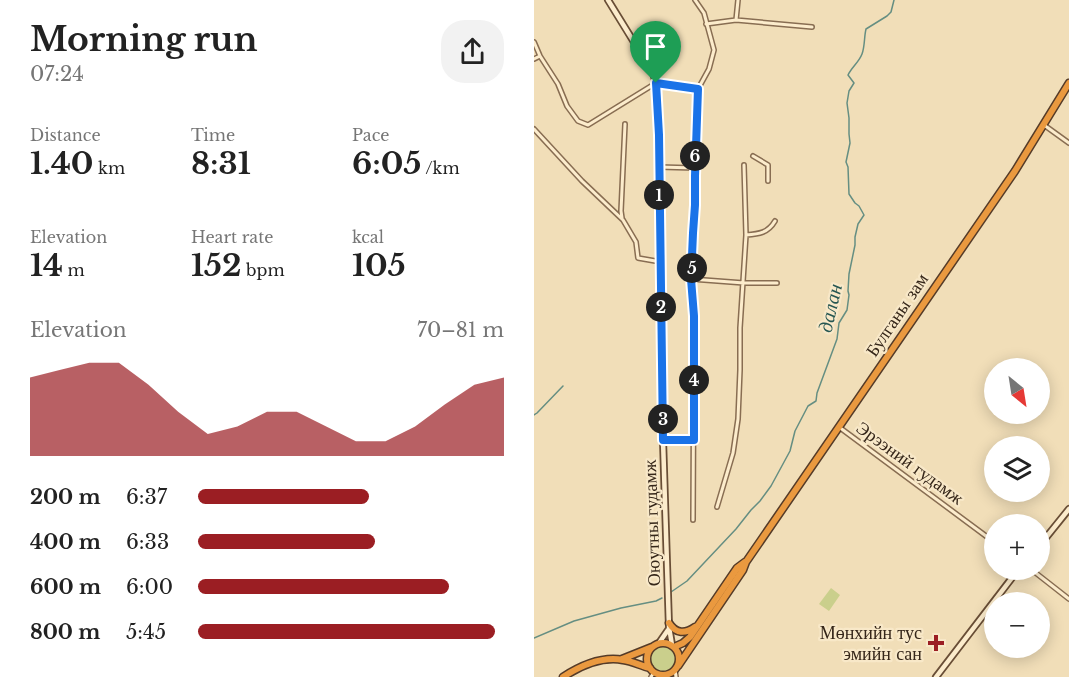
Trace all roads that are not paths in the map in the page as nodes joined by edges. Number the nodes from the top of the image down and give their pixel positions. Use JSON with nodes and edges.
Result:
{"nodes":[{"id":1,"x":608,"y":0,"type":"edge"},
{"id":2,"x":695,"y":0,"type":"edge"},
{"id":3,"x":738,"y":0,"type":"edge"},
{"id":4,"x":736,"y":20,"type":"junction"},
{"id":5,"x":706,"y":24,"type":"junction"},
{"id":6,"x":812,"y":27,"type":"dead end"},
{"id":7,"x":534,"y":42,"type":"edge"},
{"id":8,"x":540,"y":56,"type":"junction"},
{"id":9,"x":534,"y":59,"type":"edge"},
{"id":10,"x":656,"y":83,"type":"junction"},
{"id":11,"x":1069,"y":83,"type":"edge"},
{"id":12,"x":698,"y":89,"type":"junction"},
{"id":13,"x":625,"y":124,"type":"dead end"},
{"id":14,"x":1044,"y":124,"type":"junction"},
{"id":15,"x":534,"y":129,"type":"edge"},
{"id":16,"x":1069,"y":143,"type":"edge"},
{"id":17,"x":753,"y":156,"type":"dead end"},
{"id":18,"x":744,"y":165,"type":"dead end"},
{"id":19,"x":659,"y":167,"type":"junction"},
{"id":20,"x":695,"y":168,"type":"junction"},
{"id":21,"x":768,"y":181,"type":"dead end"},
{"id":22,"x":623,"y":220,"type":"junction"},
{"id":23,"x":776,"y":221,"type":"dead end"},
{"id":24,"x":746,"y":235,"type":"junction"},
{"id":25,"x":660,"y":262,"type":"junction"},
{"id":26,"x":691,"y":279,"type":"junction"},
{"id":27,"x":744,"y":283,"type":"junction"},
{"id":28,"x":777,"y":283,"type":"dead end"},
{"id":29,"x":839,"y":427,"type":"junction"},
{"id":30,"x":663,"y":440,"type":"junction"},
{"id":31,"x":694,"y":440,"type":"junction"},
{"id":32,"x":717,"y":507,"type":"dead end"},
{"id":33,"x":1069,"y":509,"type":"edge"},
{"id":34,"x":693,"y":520,"type":"dead end"},
{"id":35,"x":1050,"y":533,"type":"edge"},
{"id":36,"x":984,"y":535,"type":"edge"},
{"id":37,"x":746,"y":562,"type":"junction"},
{"id":38,"x":1010,"y":580,"type":"edge"},
{"id":39,"x":1045,"y":580,"type":"edge"},
{"id":40,"x":1069,"y":599,"type":"edge"},
{"id":41,"x":669,"y":625,"type":"junction"},
{"id":42,"x":698,"y":625,"type":"junction"},
{"id":43,"x":656,"y":645,"type":"junction"},
{"id":44,"x":673,"y":646,"type":"junction"},
{"id":45,"x":622,"y":660,"type":"junction"},
{"id":46,"x":676,"y":671,"type":"edge"},
{"id":47,"x":655,"y":674,"type":"edge"},
{"id":48,"x":563,"y":677,"type":"edge"},
{"id":49,"x":936,"y":677,"type":"edge"}],
"edges":[{"from":1,"to":10,"type":"street","name":"Оюутны гудамж"},
{"from":2,"to":5,"type":"street"},
{"from":3,"to":4,"type":"street"},
{"from":4,"to":5,"type":"street"},
{"from":4,"to":6,"type":"street"},
{"from":5,"to":12,"type":"street"},
{"from":7,"to":8,"type":"street"},
{"from":8,"to":9,"type":"street"},
{"from":8,"to":10,"type":"street"},
{"from":10,"to":12,"type":"street"},
{"from":10,"to":19,"type":"street","name":"Оюутны гудамж"},
{"from":11,"to":14,"type":"highway","name":"Булганы зам"},
{"from":12,"to":20,"type":"street"},
{"from":13,"to":22,"type":"street"},
{"from":14,"to":16,"type":"street"},
{"from":14,"to":29,"type":"highway","name":"Булганы зам"},
{"from":15,"to":22,"type":"street"},
{"from":17,"to":21,"type":"street"},
{"from":18,"to":24,"type":"street"},
{"from":19,"to":20,"type":"street"},
{"from":19,"to":25,"type":"street","name":"Оюутны гудамж"},
{"from":20,"to":26,"type":"street"},
{"from":22,"to":25,"type":"street"},
{"from":23,"to":24,"type":"street"},
{"from":24,"to":27,"type":"street"},
{"from":25,"to":30,"type":"street","name":"Оюутны гудамж"},
{"from":26,"to":27,"type":"street"},
{"from":26,"to":31,"type":"street"},
{"from":27,"to":28,"type":"street"},
{"from":27,"to":32,"type":"street"},
{"from":29,"to":36,"type":"street","name":"Эрээний гудамж"},
{"from":29,"to":37,"type":"highway","name":"Булганы зам"},
{"from":30,"to":31,"type":"street"},
{"from":30,"to":41,"type":"street","name":"Оюутны гудамж"},
{"from":31,"to":34,"type":"street"},
{"from":33,"to":35,"type":"street"},
{"from":37,"to":42,"type":"highway","name":"Булганы зам"},
{"from":37,"to":46,"type":"highway","name":"Булганы зам"},
{"from":38,"to":49,"type":"street"},
{"from":39,"to":40,"type":"street"},
{"from":41,"to":42,"type":"highway"},
{"from":41,"to":43,"type":"street"},
{"from":41,"to":44,"type":"street","name":"Оюутны гудамж"},
{"from":42,"to":44,"type":"highway","name":"Булганы зам"},
{"from":43,"to":44,"type":"highway"},
{"from":43,"to":45,"type":"highway"},
{"from":43,"to":47,"type":"highway"},
{"from":44,"to":46,"type":"highway"},
{"from":45,"to":47,"type":"highway"},
{"from":45,"to":48,"type":"highway"},
{"from":46,"to":47,"type":"highway"}]}
